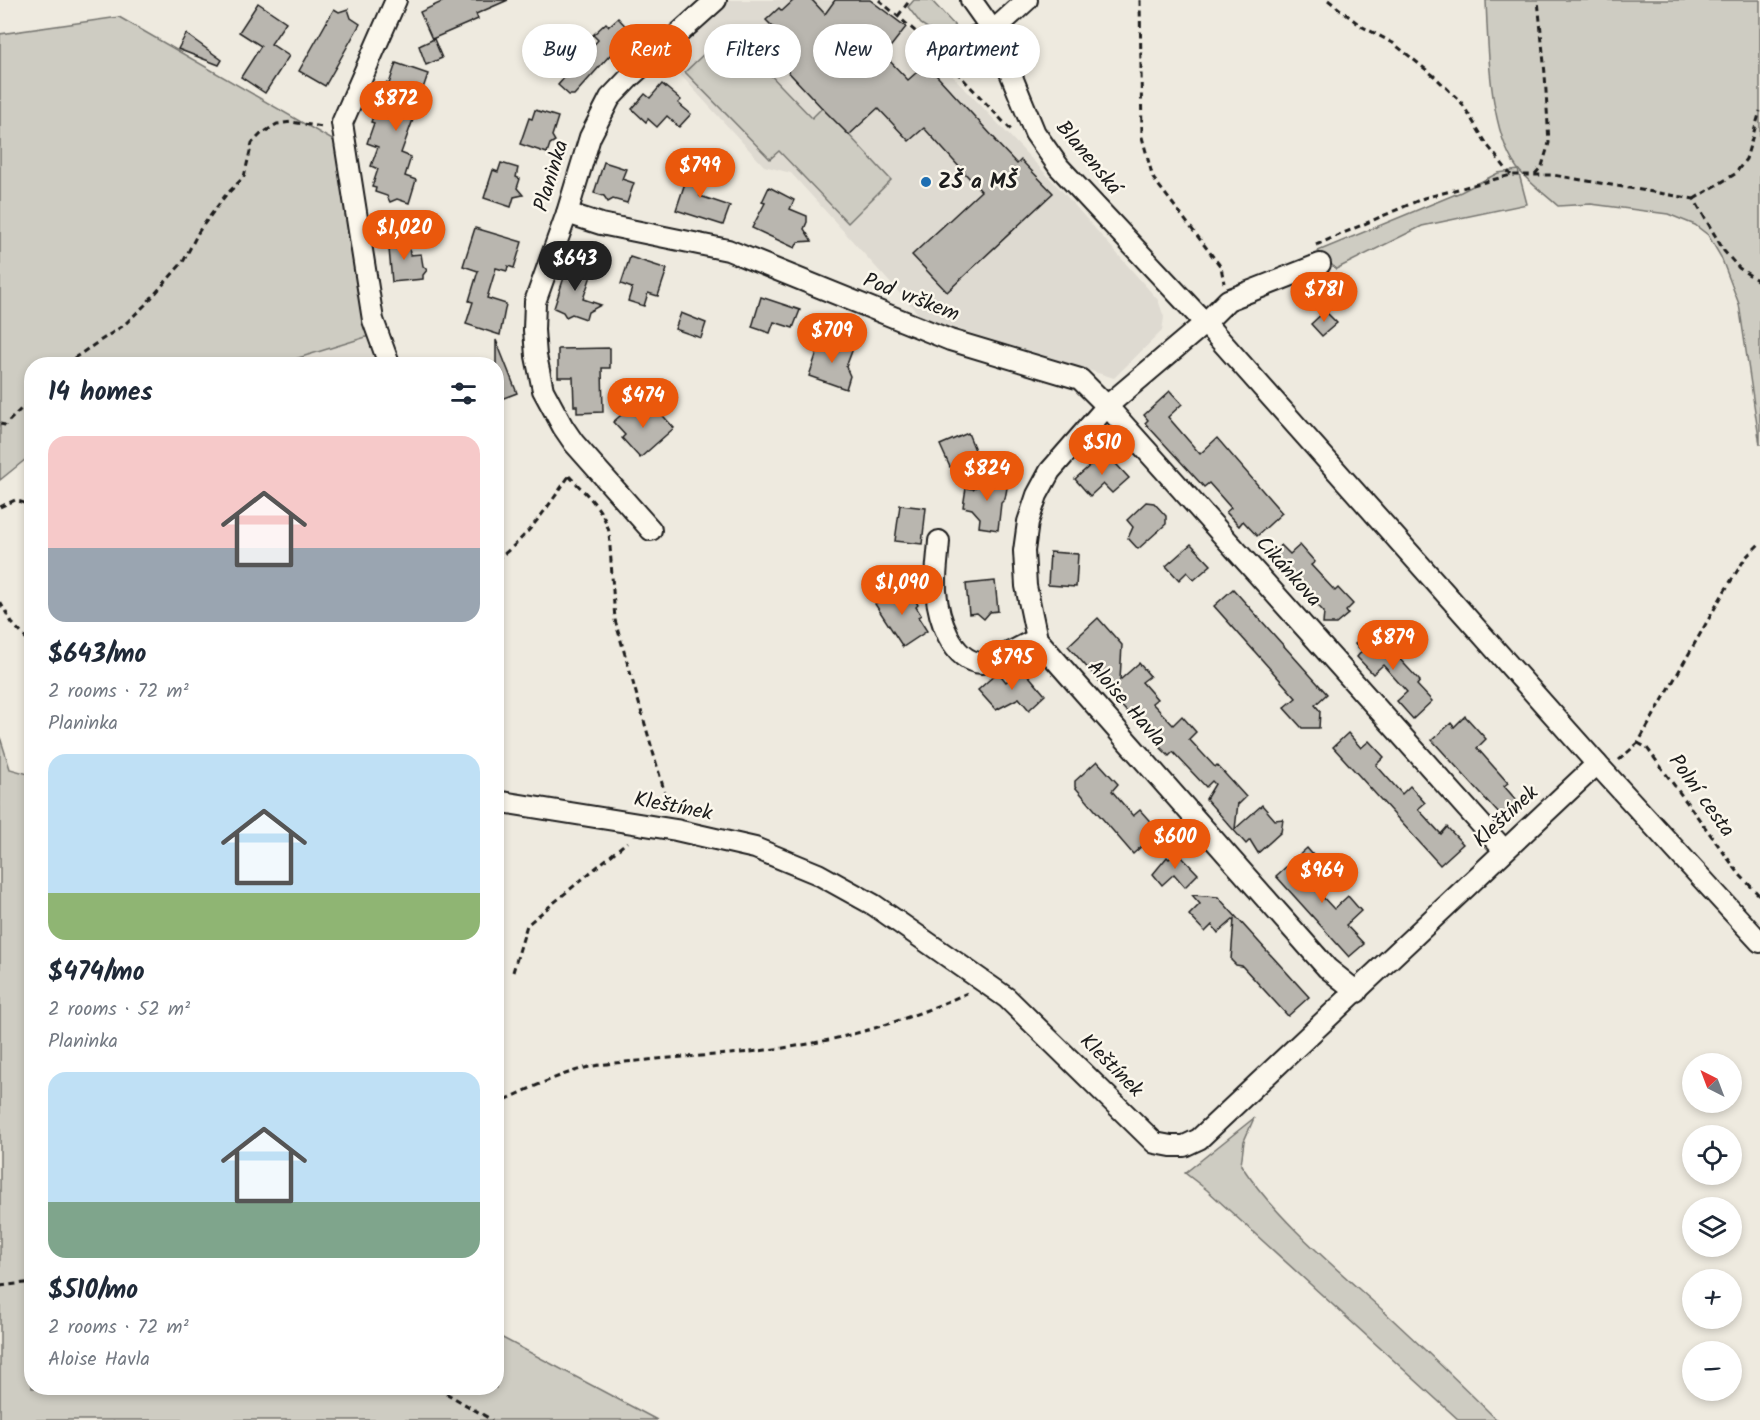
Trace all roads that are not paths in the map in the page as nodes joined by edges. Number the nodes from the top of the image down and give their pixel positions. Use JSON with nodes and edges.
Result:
{"nodes":[{"id":1,"x":396,"y":0,"type":"edge"},
{"id":2,"x":716,"y":0,"type":"edge"},
{"id":3,"x":972,"y":0,"type":"edge"},
{"id":4,"x":1027,"y":0,"type":"edge"},
{"id":5,"x":988,"y":24,"type":"edge"},
{"id":6,"x":1001,"y":24,"type":"edge"},
{"id":7,"x":1012,"y":78,"type":"edge"},
{"id":8,"x":567,"y":213,"type":"junction"},
{"id":9,"x":1314,"y":256,"type":"road end"},
{"id":10,"x":1204,"y":323,"type":"junction"},
{"id":11,"x":387,"y":357,"type":"edge"},
{"id":12,"x":1107,"y":406,"type":"junction"},
{"id":13,"x":651,"y":531,"type":"dead end"},
{"id":14,"x":939,"y":541,"type":"dead end"},
{"id":15,"x":1037,"y":639,"type":"junction"},
{"id":16,"x":1597,"y":764,"type":"junction"},
{"id":17,"x":504,"y":802,"type":"edge"},
{"id":18,"x":1504,"y":850,"type":"junction"},
{"id":19,"x":1760,"y":942,"type":"edge"},
{"id":20,"x":1357,"y":992,"type":"junction"}],
"edges":[{"from":1,"to":11,"type":"street"},
{"from":2,"to":8,"type":"street","name":"Planinka"},
{"from":3,"to":5,"type":"street","name":"Blanenská"},
{"from":4,"to":6,"type":"street"},
{"from":7,"to":10,"type":"street","name":"Blanenská"},
{"from":8,"to":12,"type":"street","name":"Pod vrškem"},
{"from":8,"to":13,"type":"street","name":"Planinka"},
{"from":9,"to":10,"type":"street"},
{"from":10,"to":12,"type":"street"},
{"from":10,"to":16,"type":"street","name":"Blanenská"},
{"from":12,"to":15,"type":"street","name":"Aloise Havla"},
{"from":12,"to":18,"type":"street","name":"Cikánkova"},
{"from":14,"to":15,"type":"street"},
{"from":15,"to":20,"type":"street","name":"Aloise Havla"},
{"from":16,"to":18,"type":"street","name":"Kleštínek"},
{"from":16,"to":19,"type":"street","name":"Blanenská"},
{"from":17,"to":20,"type":"street","name":"Kleštínek"},
{"from":18,"to":20,"type":"street","name":"Kleštínek"}]}
